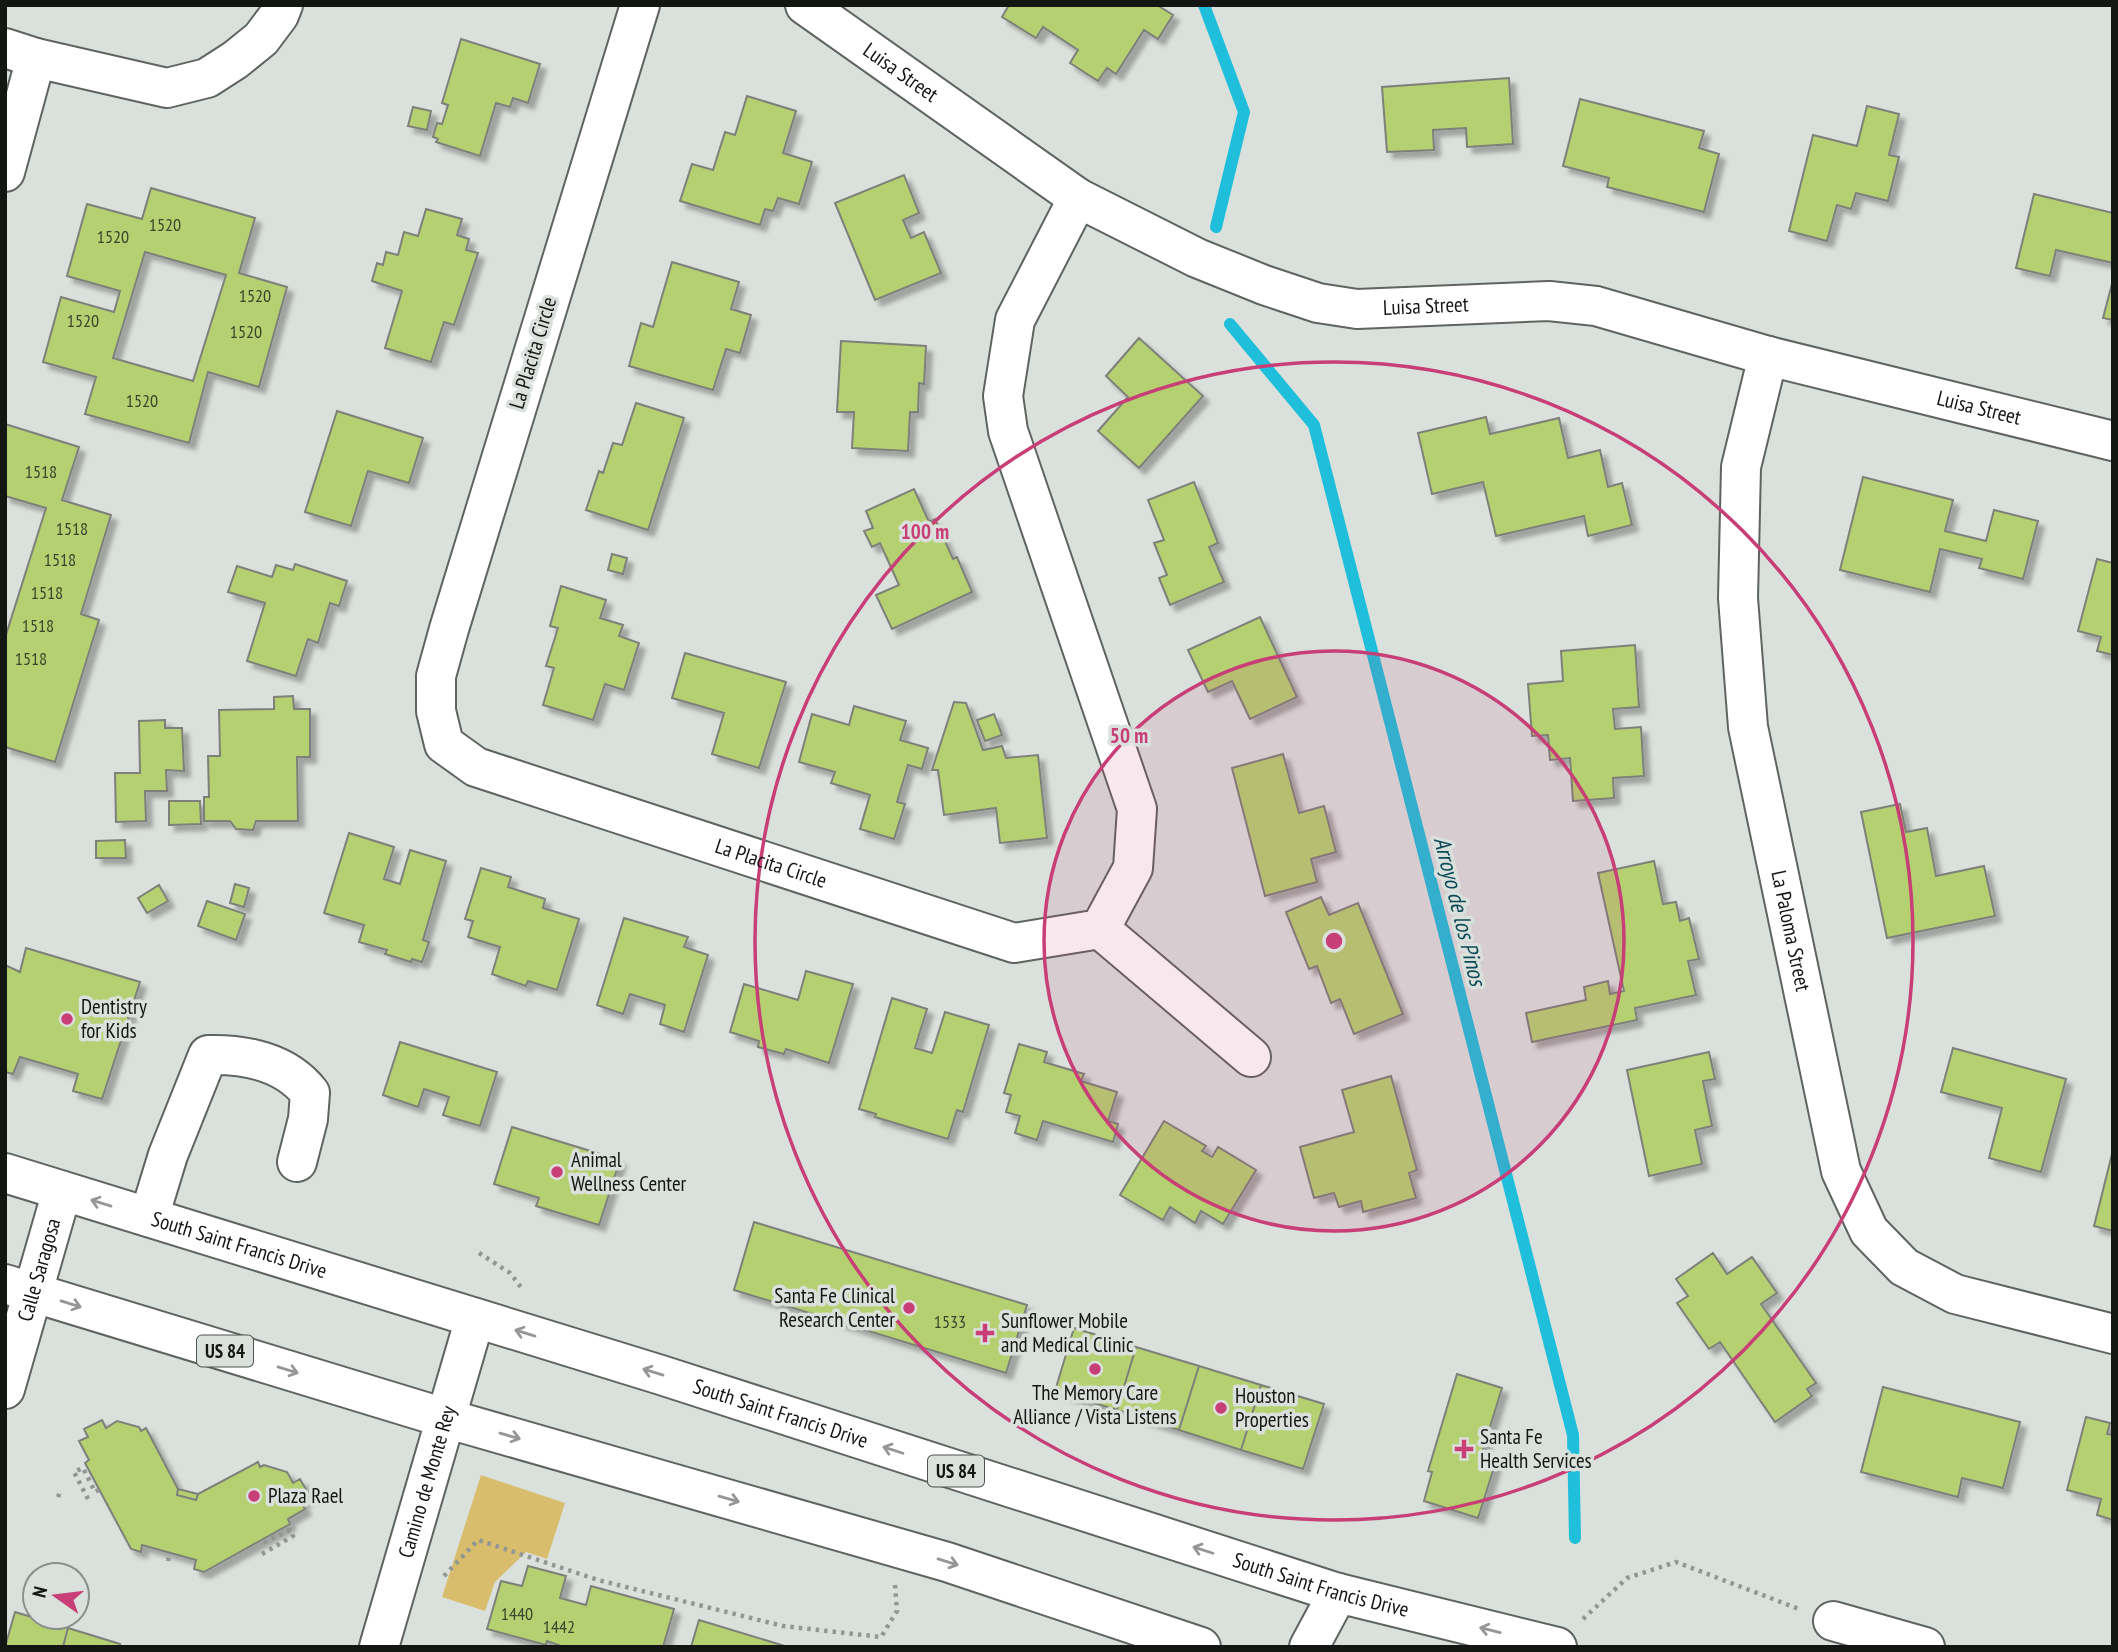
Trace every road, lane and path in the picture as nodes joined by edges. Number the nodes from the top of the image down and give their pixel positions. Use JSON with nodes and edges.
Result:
{"nodes":[{"id":1,"x":283,"y":5,"type":"edge"},
{"id":2,"x":640,"y":5,"type":"edge"},
{"id":3,"x":805,"y":5,"type":"edge"},
{"id":4,"x":21,"y":53,"type":"edge"},
{"id":5,"x":5,"y":172,"type":"edge"},
{"id":6,"x":1079,"y":198,"type":"junction"},
{"id":7,"x":1768,"y":356,"type":"junction"},
{"id":8,"x":2113,"y":441,"type":"edge"},
{"id":9,"x":1100,"y":929,"type":"junction"},
{"id":10,"x":1251,"y":1057,"type":"dead end"},
{"id":11,"x":297,"y":1162,"type":"dead end"},
{"id":12,"x":5,"y":1173,"type":"edge"},
{"id":13,"x":62,"y":1191,"type":"junction"},
{"id":14,"x":149,"y":1217,"type":"junction"},
{"id":15,"x":20,"y":1289,"type":"edge"},
{"id":16,"x":475,"y":1318,"type":"junction"},
{"id":17,"x":2113,"y":1334,"type":"edge"},
{"id":18,"x":5,"y":1389,"type":"edge"},
{"id":19,"x":445,"y":1418,"type":"junction"},
{"id":20,"x":99,"y":1490,"type":"dead end"},
{"id":21,"x":88,"y":1499,"type":"dead end"},
{"id":22,"x":264,"y":1539,"type":"dead end"},
{"id":23,"x":170,"y":1553,"type":"dead end"},
{"id":24,"x":262,"y":1554,"type":"dead end"},
{"id":25,"x":168,"y":1561,"type":"dead end"},
{"id":26,"x":444,"y":1576,"type":"dead end"},
{"id":27,"x":895,"y":1584,"type":"dead end"},
{"id":28,"x":1338,"y":1593,"type":"junction"},
{"id":29,"x":1833,"y":1621,"type":"joint"},
{"id":30,"x":1555,"y":1646,"type":"edge"},
{"id":31,"x":379,"y":1647,"type":"edge"},
{"id":32,"x":1201,"y":1647,"type":"edge"},
{"id":33,"x":1309,"y":1647,"type":"edge"},
{"id":34,"x":1925,"y":1647,"type":"edge"}],
"edges":[{"from":1,"to":4,"type":"main road"},
{"from":2,"to":9,"type":"main road","name":"La Placita Circle"},
{"from":3,"to":6,"type":"main road","name":"Luisa Street"},
{"from":4,"to":5,"type":"main road"},
{"from":6,"to":7,"type":"main road","name":"Luisa Street"},
{"from":6,"to":9,"type":"main road"},
{"from":7,"to":8,"type":"main road","name":"Luisa Street"},
{"from":7,"to":17,"type":"main road","name":"La Paloma Street"},
{"from":9,"to":10,"type":"main road"},
{"from":11,"to":14,"type":"main road"},
{"from":12,"to":13,"type":"main road","name":"South Saint Francis Drive","number":"US 84"},
{"from":14,"to":13,"type":"main road","name":"South Saint Francis Drive","number":"US 84","one_way":true},
{"from":13,"to":15,"type":"main road","name":"Calle Saragosa"},
{"from":14,"to":16,"type":"main road","name":"South Saint Francis Drive","number":"US 84"},
{"from":15,"to":18,"type":"main road","name":"Calle Saragosa"},
{"from":15,"to":19,"type":"main road","number":"US 84","one_way":true},
{"from":16,"to":19,"type":"main road","name":"Camino de Monte Rey"},
{"from":28,"to":16,"type":"main road","name":"South Saint Francis Drive","number":"US 84","one_way":true},
{"from":19,"to":31,"type":"main road","name":"Camino de Monte Rey"},
{"from":19,"to":32,"type":"main road","number":"US 84","one_way":true},
{"from":20,"to":21,"type":"path"},
{"from":22,"to":24,"type":"path"},
{"from":23,"to":25,"type":"path"},
{"from":26,"to":27,"type":"path"},
{"from":30,"to":28,"type":"main road","name":"South Saint Francis Drive","number":"US 84","one_way":true},
{"from":28,"to":33,"type":"main road"},
{"from":29,"to":30,"type":"path"},
{"from":29,"to":34,"type":"main road"}]}
